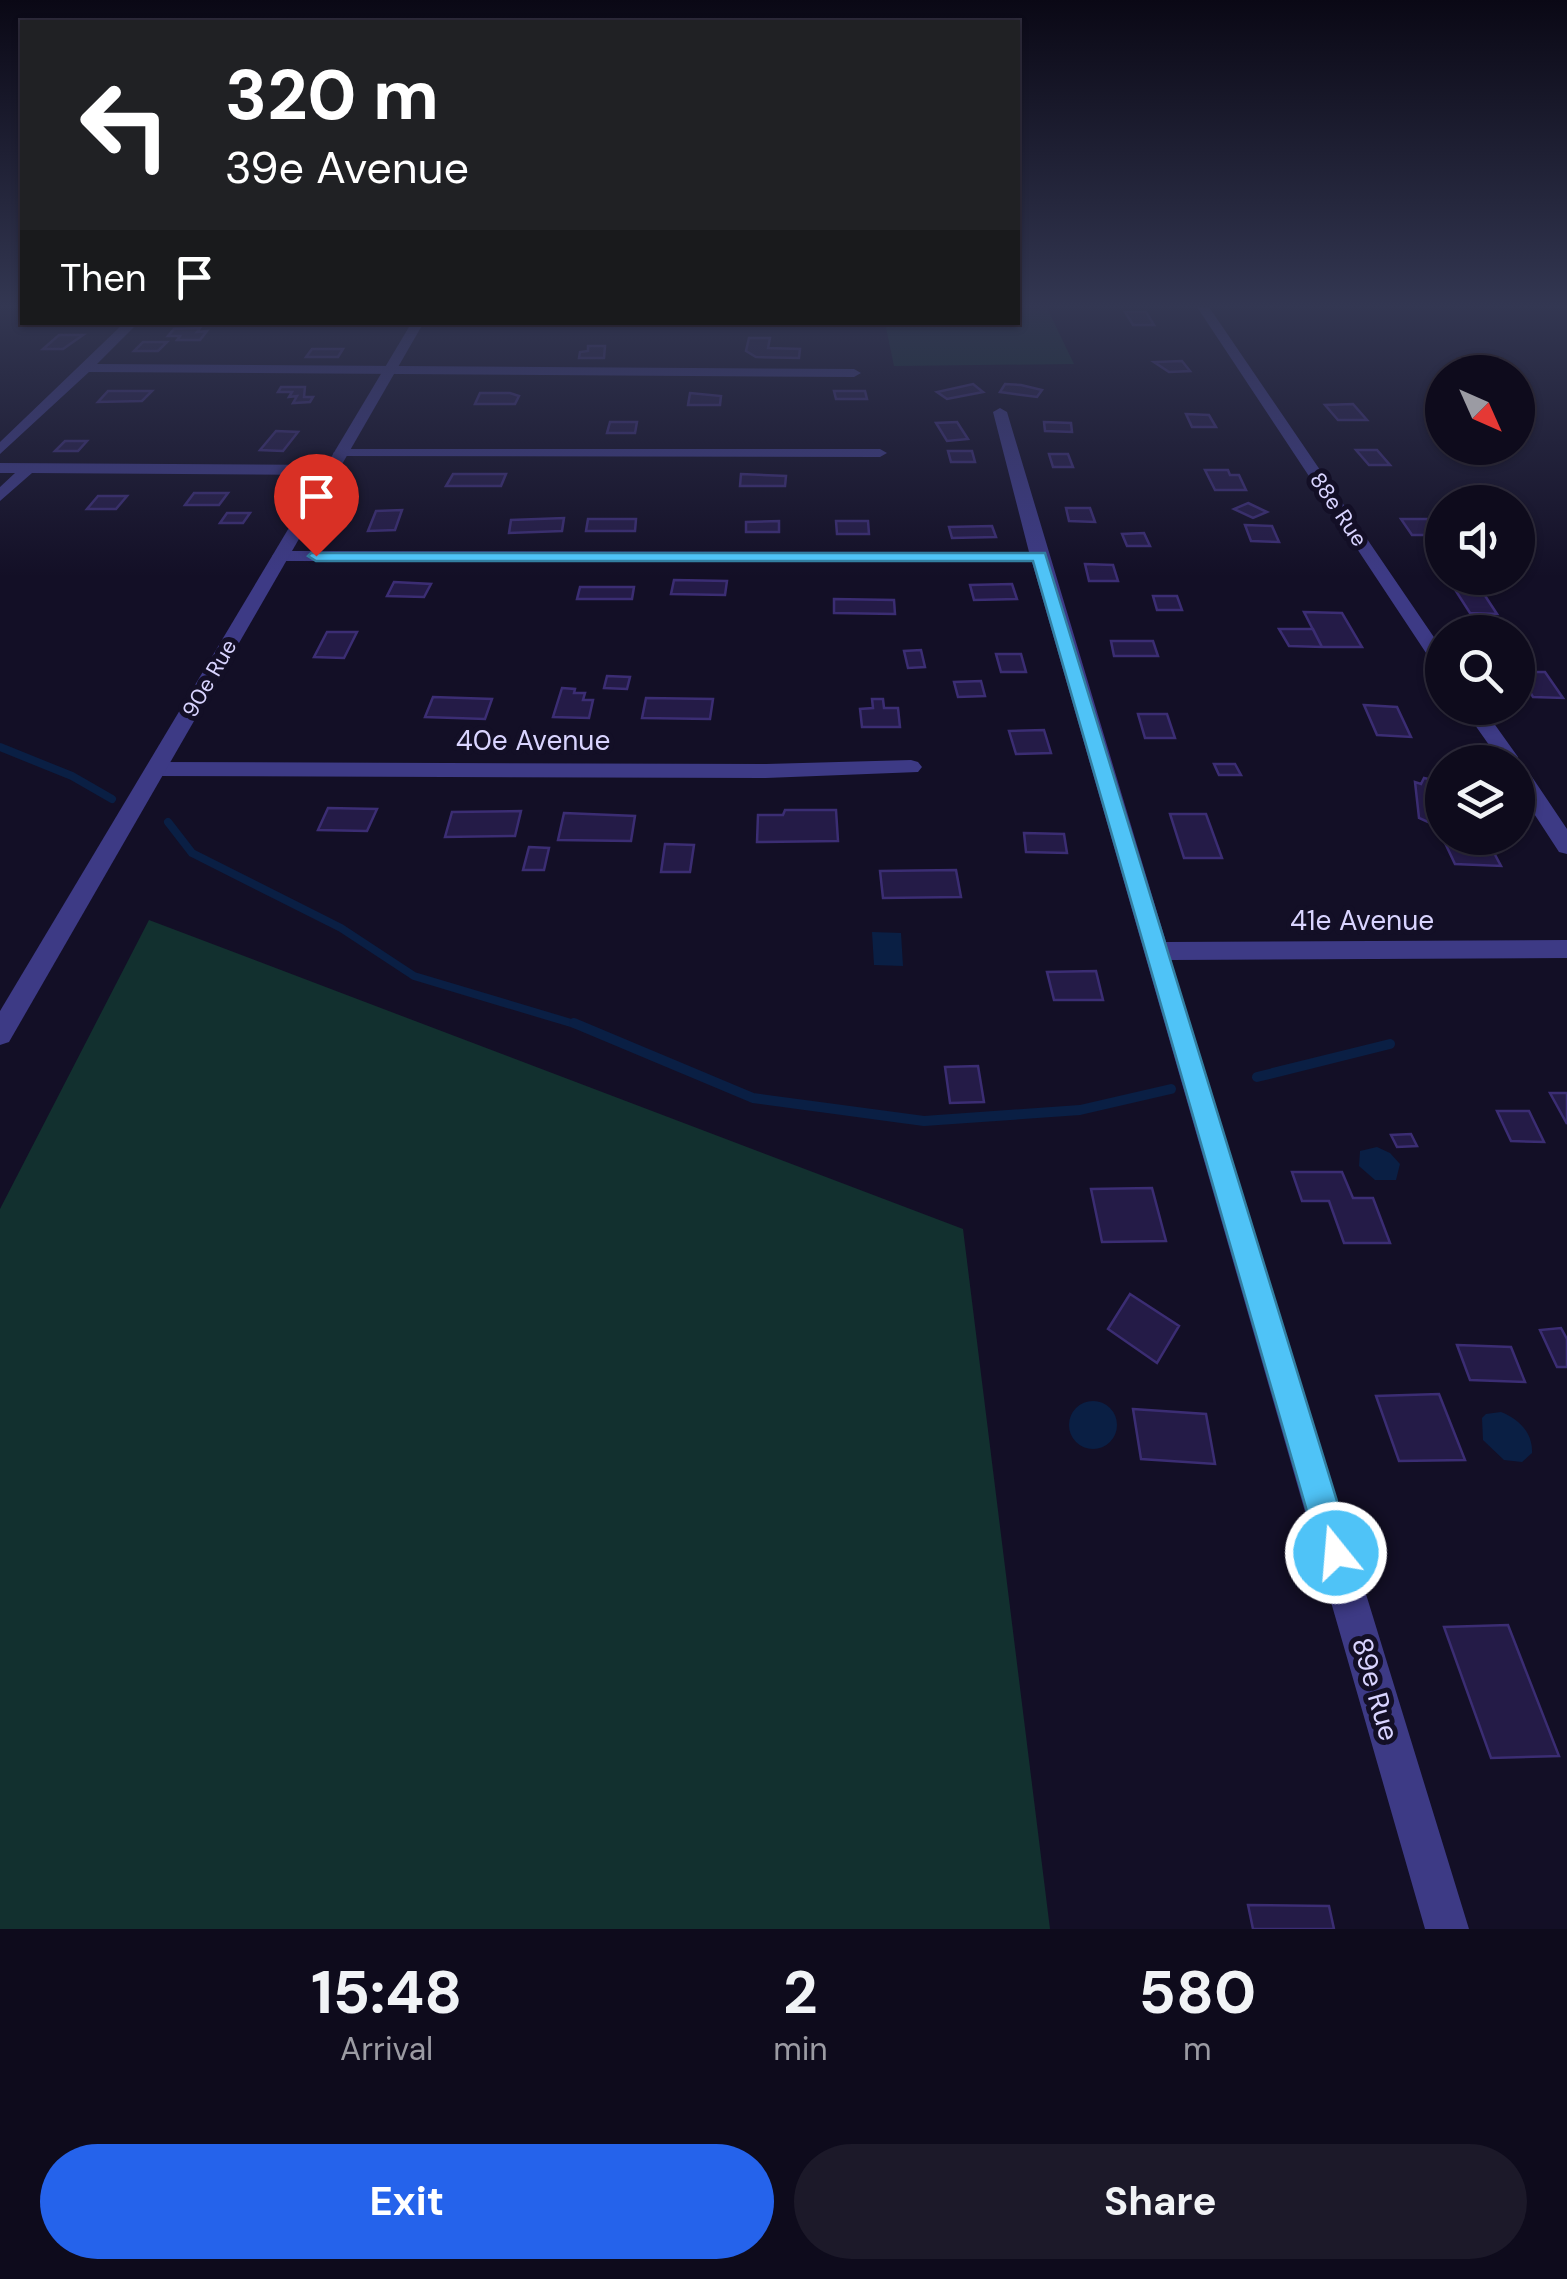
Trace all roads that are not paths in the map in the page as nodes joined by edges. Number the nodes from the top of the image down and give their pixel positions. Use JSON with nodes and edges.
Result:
{"nodes":[{"id":1,"x":56,"y":397,"type":"edge"},
{"id":2,"x":374,"y":397,"type":"edge"},
{"id":3,"x":1264,"y":397,"type":"edge"},
{"id":4,"x":1000,"y":412,"type":"dead end"},
{"id":5,"x":0,"y":450,"type":"edge"},
{"id":6,"x":340,"y":453,"type":"junction"},
{"id":7,"x":880,"y":453,"type":"dead end"},
{"id":8,"x":0,"y":468,"type":"edge"},
{"id":9,"x":26,"y":470,"type":"junction"},
{"id":10,"x":330,"y":470,"type":"junction"},
{"id":11,"x":0,"y":496,"type":"edge"},
{"id":12,"x":280,"y":556,"type":"junction"},
{"id":13,"x":1039,"y":557,"type":"junction"},
{"id":14,"x":1425,"y":637,"type":"edge"},
{"id":15,"x":911,"y":767,"type":"dead end"},
{"id":16,"x":156,"y":768,"type":"junction"},
{"id":17,"x":1535,"y":798,"type":"edge"},
{"id":18,"x":1567,"y":846,"type":"edge"},
{"id":19,"x":1567,"y":949,"type":"edge"},
{"id":20,"x":1158,"y":951,"type":"junction"},
{"id":21,"x":0,"y":1034,"type":"edge"},
{"id":22,"x":1447,"y":1929,"type":"edge"}],
"edges":[{"from":1,"to":5,"type":"street"},
{"from":2,"to":6,"type":"street","name":"90e Rue"},
{"from":3,"to":14,"type":"street","name":"88e Rue"},
{"from":4,"to":13,"type":"street","name":"89e Rue"},
{"from":6,"to":7,"type":"street"},
{"from":6,"to":10,"type":"street","name":"90e Rue"},
{"from":8,"to":9,"type":"street"},
{"from":9,"to":10,"type":"street"},
{"from":9,"to":11,"type":"street"},
{"from":10,"to":12,"type":"street","name":"90e Rue"},
{"from":12,"to":13,"type":"street"},
{"from":12,"to":16,"type":"street","name":"90e Rue"},
{"from":13,"to":20,"type":"street","name":"89e Rue"},
{"from":15,"to":16,"type":"street","name":"40e Avenue"},
{"from":16,"to":21,"type":"street","name":"90e Rue"},
{"from":17,"to":18,"type":"street"},
{"from":19,"to":20,"type":"street","name":"41e Avenue"},
{"from":20,"to":22,"type":"street","name":"89e Rue"}]}
